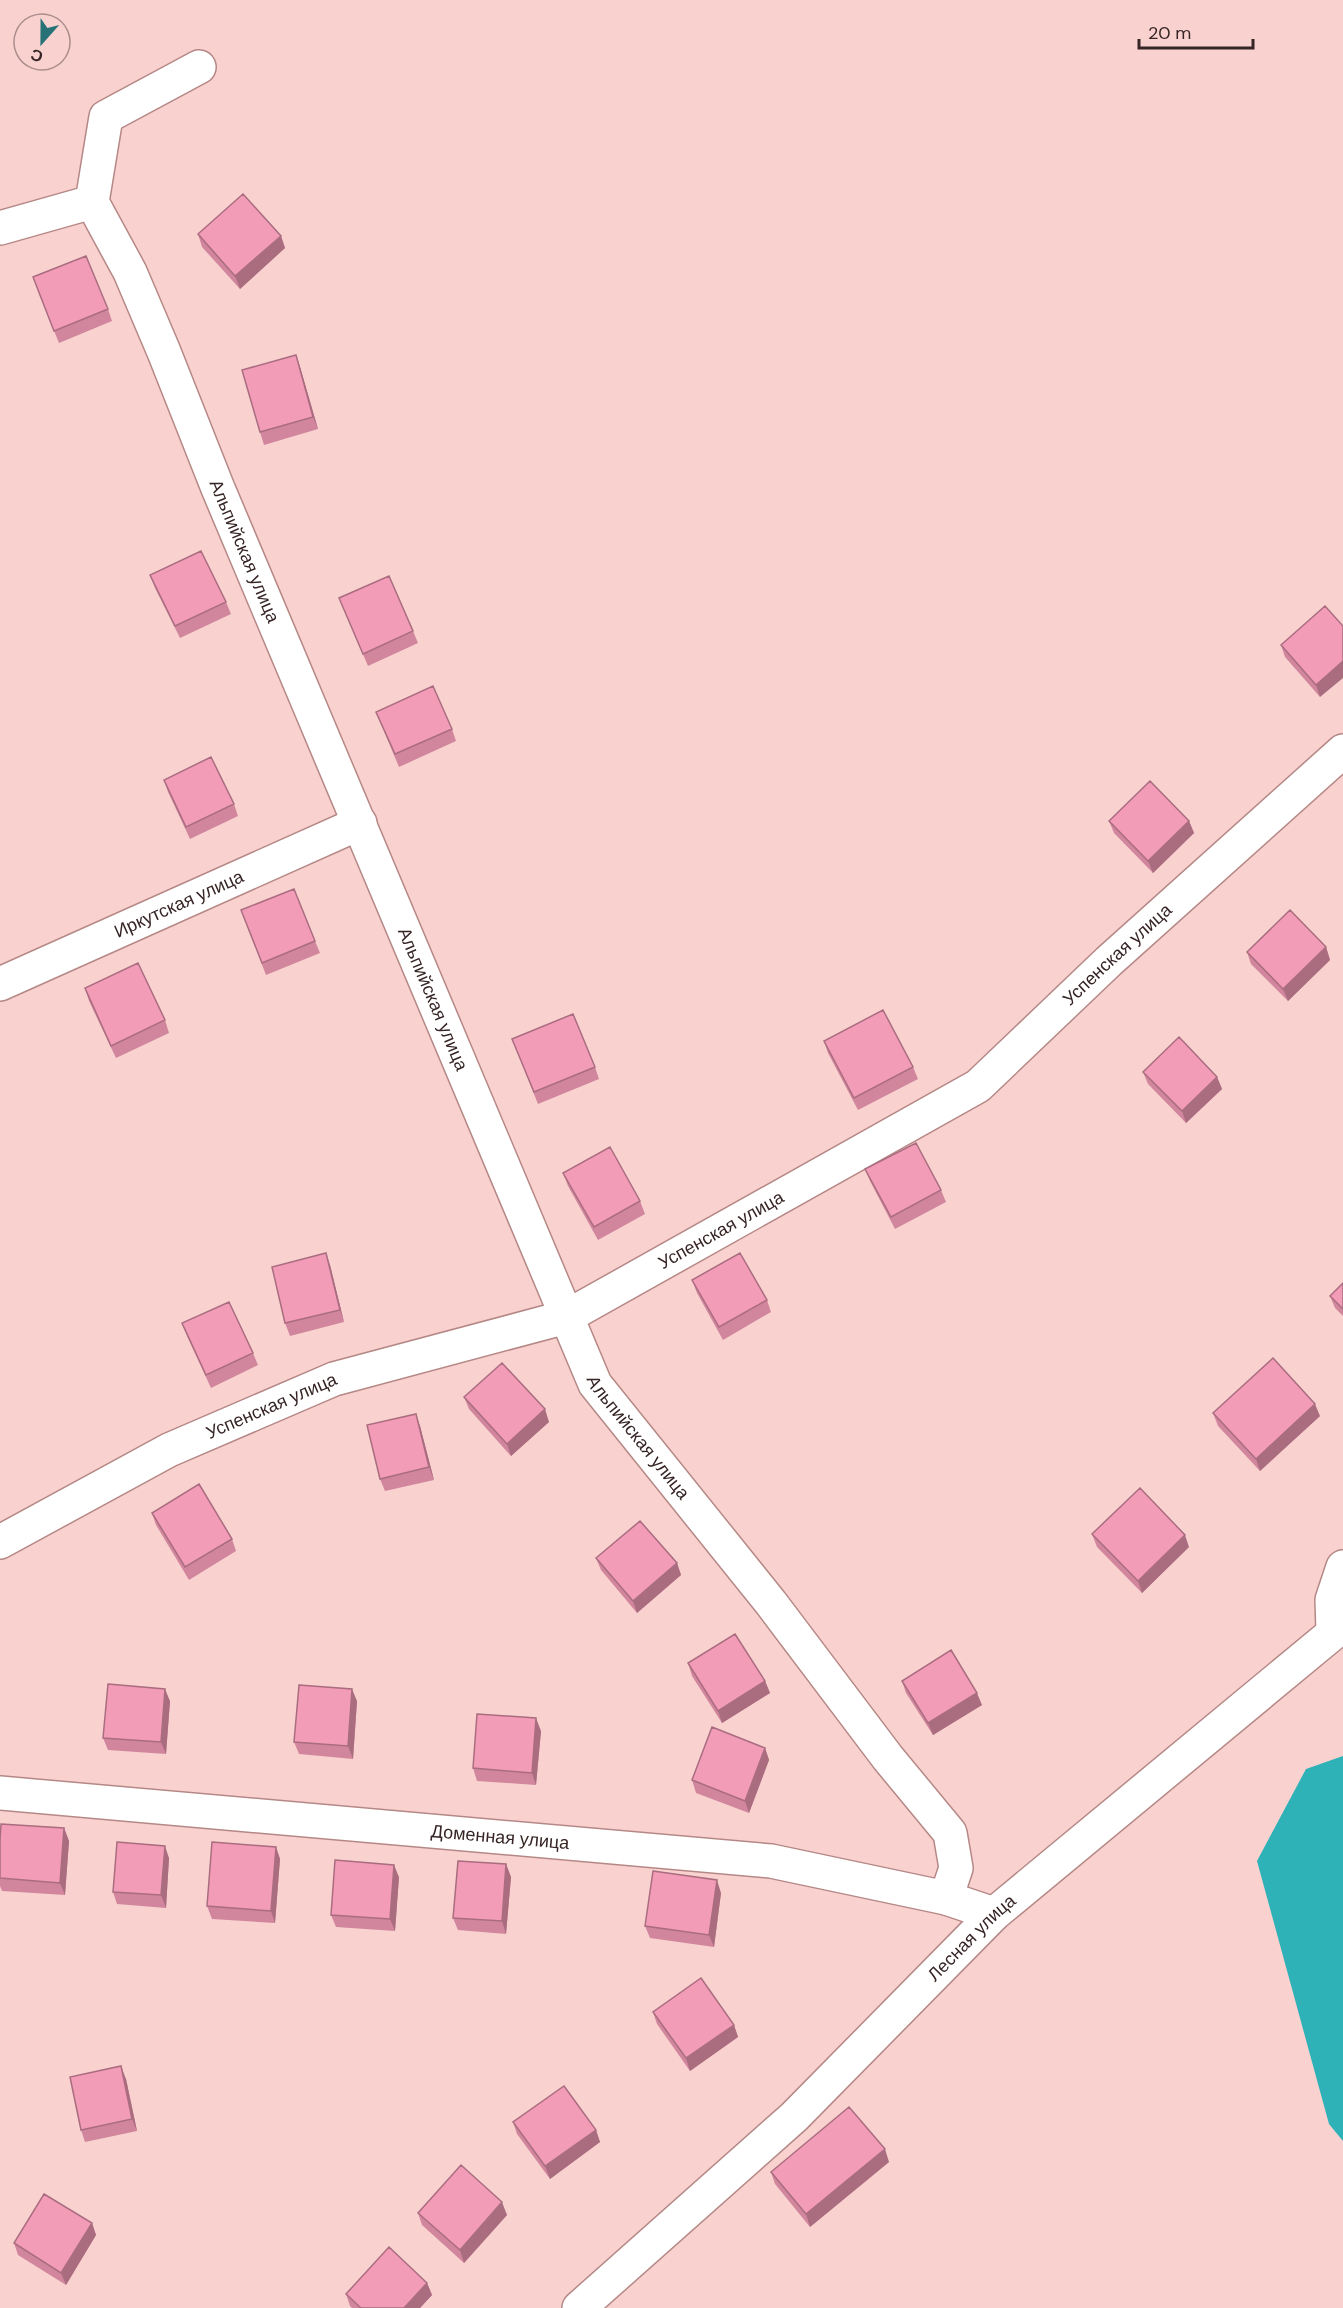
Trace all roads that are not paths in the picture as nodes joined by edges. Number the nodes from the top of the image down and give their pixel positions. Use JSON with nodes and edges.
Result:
{"nodes":[{"id":1,"x":199,"y":67,"type":"dead end"},
{"id":2,"x":92,"y":202,"type":"junction"},
{"id":3,"x":0,"y":228,"type":"edge"},
{"id":4,"x":1343,"y":751,"type":"edge"},
{"id":5,"x":360,"y":823,"type":"junction"},
{"id":6,"x":0,"y":984,"type":"edge"},
{"id":7,"x":566,"y":1317,"type":"junction"},
{"id":8,"x":0,"y":1542,"type":"edge"},
{"id":9,"x":1343,"y":1567,"type":"edge"},
{"id":10,"x":1338,"y":1628,"type":"edge"},
{"id":11,"x":0,"y":1794,"type":"edge"},
{"id":12,"x":946,"y":1898,"type":"junction"},
{"id":13,"x":994,"y":1914,"type":"junction"},
{"id":14,"x":579,"y":2308,"type":"edge"}],
"edges":[{"from":1,"to":2,"type":"street"},
{"from":2,"to":3,"type":"street"},
{"from":2,"to":5,"type":"street","name":"Альпийская улица"},
{"from":4,"to":7,"type":"street","name":"Успенская улица"},
{"from":5,"to":6,"type":"street","name":"Иркутская улица"},
{"from":5,"to":7,"type":"street","name":"Альпийская улица"},
{"from":7,"to":8,"type":"street","name":"Успенская улица"},
{"from":7,"to":12,"type":"street","name":"Альпийская улица"},
{"from":9,"to":10,"type":"street","name":"Лесная улица"},
{"from":10,"to":13,"type":"street","name":"Лесная улица"},
{"from":11,"to":12,"type":"street","name":"Доменная улица"},
{"from":12,"to":13,"type":"street","name":"Доменная улица"},
{"from":13,"to":14,"type":"street","name":"Лесная улица"}]}
